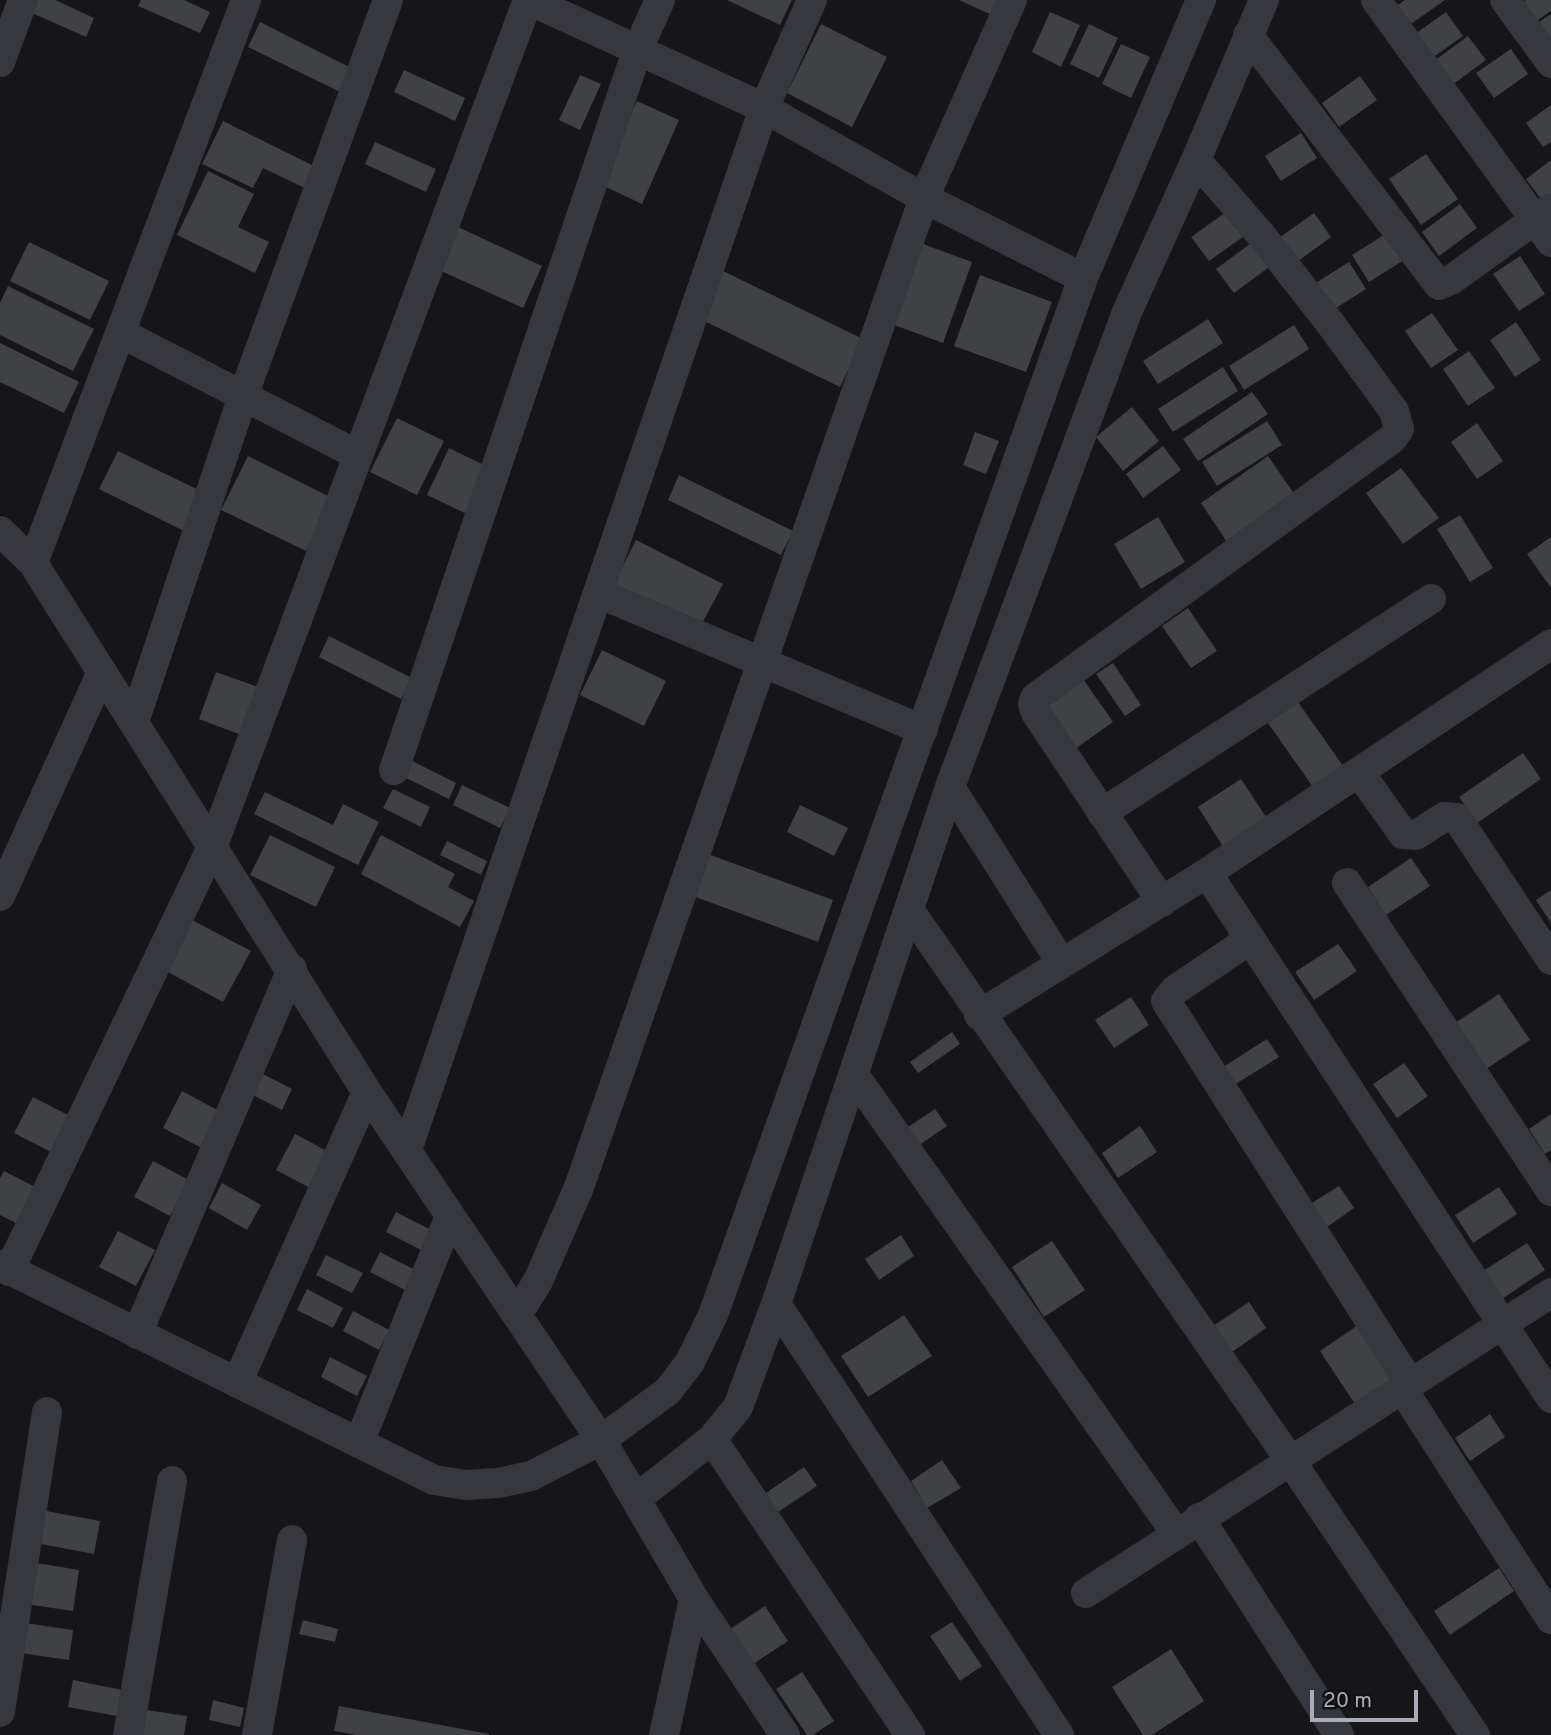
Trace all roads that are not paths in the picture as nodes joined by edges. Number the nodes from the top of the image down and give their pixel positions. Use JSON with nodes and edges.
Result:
{"nodes":[{"id":1,"x":23,"y":0,"type":"edge"},
{"id":2,"x":246,"y":0,"type":"edge"},
{"id":3,"x":388,"y":0,"type":"edge"},
{"id":4,"x":528,"y":0,"type":"edge"},
{"id":5,"x":660,"y":0,"type":"edge"},
{"id":6,"x":812,"y":0,"type":"edge"},
{"id":7,"x":1012,"y":0,"type":"edge"},
{"id":8,"x":1201,"y":0,"type":"edge"},
{"id":9,"x":1264,"y":0,"type":"edge"},
{"id":10,"x":1377,"y":0,"type":"edge"},
{"id":11,"x":1505,"y":0,"type":"edge"},
{"id":12,"x":1248,"y":35,"type":"junction"},
{"id":13,"x":637,"y":51,"type":"junction"},
{"id":14,"x":0,"y":62,"type":"edge"},
{"id":15,"x":1551,"y":63,"type":"edge"},
{"id":16,"x":764,"y":108,"type":"junction"},
{"id":17,"x":1196,"y":160,"type":"junction"},
{"id":18,"x":924,"y":198,"type":"junction"},
{"id":19,"x":1546,"y":223,"type":"edge"},
{"id":20,"x":1083,"y":278,"type":"junction"},
{"id":21,"x":121,"y":333,"type":"junction"},
{"id":22,"x":243,"y":396,"type":"junction"},
{"id":23,"x":358,"y":455,"type":"junction"},
{"id":24,"x":0,"y":531,"type":"edge"},
{"id":25,"x":33,"y":563,"type":"junction"},
{"id":26,"x":598,"y":593,"type":"junction"},
{"id":27,"x":1432,"y":599,"type":"dead end"},
{"id":28,"x":1551,"y":644,"type":"edge"},
{"id":29,"x":763,"y":662,"type":"junction"},
{"id":30,"x":102,"y":671,"type":"junction"},
{"id":31,"x":134,"y":722,"type":"junction"},
{"id":32,"x":923,"y":730,"type":"junction"},
{"id":33,"x":394,"y":770,"type":"dead end"},
{"id":34,"x":1359,"y":772,"type":"junction"},
{"id":35,"x":950,"y":787,"type":"junction"},
{"id":36,"x":1102,"y":813,"type":"junction"},
{"id":37,"x":213,"y":845,"type":"junction"},
{"id":38,"x":1207,"y":873,"type":"junction"},
{"id":39,"x":1347,"y":883,"type":"dead end"},
{"id":40,"x":0,"y":896,"type":"edge"},
{"id":41,"x":1162,"y":902,"type":"junction"},
{"id":42,"x":910,"y":911,"type":"junction"},
{"id":43,"x":1249,"y":940,"type":"junction"},
{"id":44,"x":1551,"y":960,"type":"edge"},
{"id":45,"x":1061,"y":962,"type":"junction"},
{"id":46,"x":292,"y":969,"type":"junction"},
{"id":47,"x":979,"y":1014,"type":"junction"},
{"id":48,"x":854,"y":1076,"type":"junction"},
{"id":49,"x":367,"y":1092,"type":"junction"},
{"id":50,"x":407,"y":1150,"type":"junction"},
{"id":51,"x":1551,"y":1191,"type":"edge"},
{"id":52,"x":450,"y":1216,"type":"junction"},
{"id":53,"x":5,"y":1268,"type":"edge"},
{"id":54,"x":1551,"y":1293,"type":"edge"},
{"id":55,"x":776,"y":1304,"type":"junction"},
{"id":56,"x":517,"y":1315,"type":"junction"},
{"id":57,"x":1503,"y":1324,"type":"junction"},
{"id":58,"x":136,"y":1334,"type":"junction"},
{"id":59,"x":237,"y":1383,"type":"junction"},
{"id":60,"x":1407,"y":1387,"type":"junction"},
{"id":61,"x":1551,"y":1398,"type":"edge"},
{"id":62,"x":47,"y":1412,"type":"dead end"},
{"id":63,"x":712,"y":1439,"type":"junction"},
{"id":64,"x":359,"y":1443,"type":"junction"},
{"id":65,"x":1292,"y":1463,"type":"junction"},
{"id":66,"x":618,"y":1467,"type":"junction"},
{"id":67,"x":172,"y":1481,"type":"dead end"},
{"id":68,"x":1187,"y":1526,"type":"junction"},
{"id":69,"x":292,"y":1540,"type":"dead end"},
{"id":70,"x":1086,"y":1593,"type":"dead end"},
{"id":71,"x":694,"y":1599,"type":"junction"},
{"id":72,"x":1551,"y":1619,"type":"edge"},
{"id":73,"x":0,"y":1712,"type":"edge"},
{"id":74,"x":128,"y":1735,"type":"edge"},
{"id":75,"x":257,"y":1735,"type":"edge"},
{"id":76,"x":664,"y":1735,"type":"edge"},
{"id":77,"x":785,"y":1735,"type":"edge"},
{"id":78,"x":910,"y":1735,"type":"edge"},
{"id":79,"x":1059,"y":1735,"type":"edge"},
{"id":80,"x":1339,"y":1735,"type":"edge"},
{"id":81,"x":1475,"y":1735,"type":"edge"}],
"edges":[{"from":1,"to":14,"type":"street"},
{"from":2,"to":21,"type":"street"},
{"from":3,"to":22,"type":"street"},
{"from":4,"to":13,"type":"street"},
{"from":4,"to":23,"type":"street"},
{"from":5,"to":13,"type":"street"},
{"from":6,"to":16,"type":"street"},
{"from":7,"to":18,"type":"street"},
{"from":8,"to":20,"type":"street"},
{"from":9,"to":12,"type":"street"},
{"from":10,"to":19,"type":"street"},
{"from":11,"to":15,"type":"street"},
{"from":12,"to":17,"type":"street"},
{"from":12,"to":19,"type":"street"},
{"from":13,"to":16,"type":"street"},
{"from":13,"to":33,"type":"street"},
{"from":16,"to":18,"type":"street"},
{"from":16,"to":26,"type":"street"},
{"from":17,"to":35,"type":"street"},
{"from":17,"to":36,"type":"street"},
{"from":18,"to":20,"type":"street"},
{"from":18,"to":29,"type":"street"},
{"from":20,"to":32,"type":"street"},
{"from":21,"to":22,"type":"street"},
{"from":21,"to":25,"type":"street"},
{"from":22,"to":23,"type":"street"},
{"from":22,"to":31,"type":"street"},
{"from":23,"to":37,"type":"street"},
{"from":24,"to":25,"type":"street"},
{"from":25,"to":30,"type":"street"},
{"from":26,"to":29,"type":"street"},
{"from":26,"to":50,"type":"street"},
{"from":27,"to":36,"type":"street"},
{"from":28,"to":34,"type":"street"},
{"from":29,"to":32,"type":"street"},
{"from":29,"to":56,"type":"street"},
{"from":30,"to":31,"type":"street"},
{"from":30,"to":40,"type":"street"},
{"from":31,"to":37,"type":"street"},
{"from":32,"to":66,"type":"street"},
{"from":34,"to":38,"type":"street"},
{"from":34,"to":44,"type":"street"},
{"from":35,"to":42,"type":"street"},
{"from":35,"to":45,"type":"street"},
{"from":36,"to":41,"type":"street"},
{"from":37,"to":46,"type":"street"},
{"from":37,"to":53,"type":"street"},
{"from":38,"to":41,"type":"street"},
{"from":38,"to":43,"type":"street"},
{"from":39,"to":51,"type":"street"},
{"from":41,"to":45,"type":"street"},
{"from":42,"to":47,"type":"street"},
{"from":42,"to":48,"type":"street"},
{"from":43,"to":57,"type":"street"},
{"from":43,"to":60,"type":"street"},
{"from":45,"to":47,"type":"street"},
{"from":46,"to":49,"type":"street"},
{"from":46,"to":58,"type":"street"},
{"from":47,"to":65,"type":"street"},
{"from":48,"to":55,"type":"street"},
{"from":48,"to":68,"type":"street"},
{"from":49,"to":50,"type":"street"},
{"from":49,"to":59,"type":"street"},
{"from":50,"to":52,"type":"street"},
{"from":52,"to":56,"type":"street"},
{"from":52,"to":64,"type":"street"},
{"from":53,"to":58,"type":"street"},
{"from":54,"to":57,"type":"street"},
{"from":55,"to":63,"type":"street"},
{"from":55,"to":79,"type":"street"},
{"from":56,"to":66,"type":"street"},
{"from":57,"to":60,"type":"street"},
{"from":57,"to":61,"type":"street"},
{"from":58,"to":59,"type":"street"},
{"from":59,"to":64,"type":"street"},
{"from":60,"to":65,"type":"street"},
{"from":60,"to":72,"type":"street"},
{"from":62,"to":73,"type":"street"},
{"from":63,"to":66,"type":"street"},
{"from":63,"to":78,"type":"street"},
{"from":64,"to":66,"type":"street"},
{"from":65,"to":68,"type":"street"},
{"from":65,"to":81,"type":"street"},
{"from":66,"to":71,"type":"street"},
{"from":67,"to":74,"type":"street"},
{"from":68,"to":70,"type":"street"},
{"from":68,"to":80,"type":"street"},
{"from":69,"to":75,"type":"street"},
{"from":71,"to":76,"type":"street"},
{"from":71,"to":77,"type":"street"}]}
